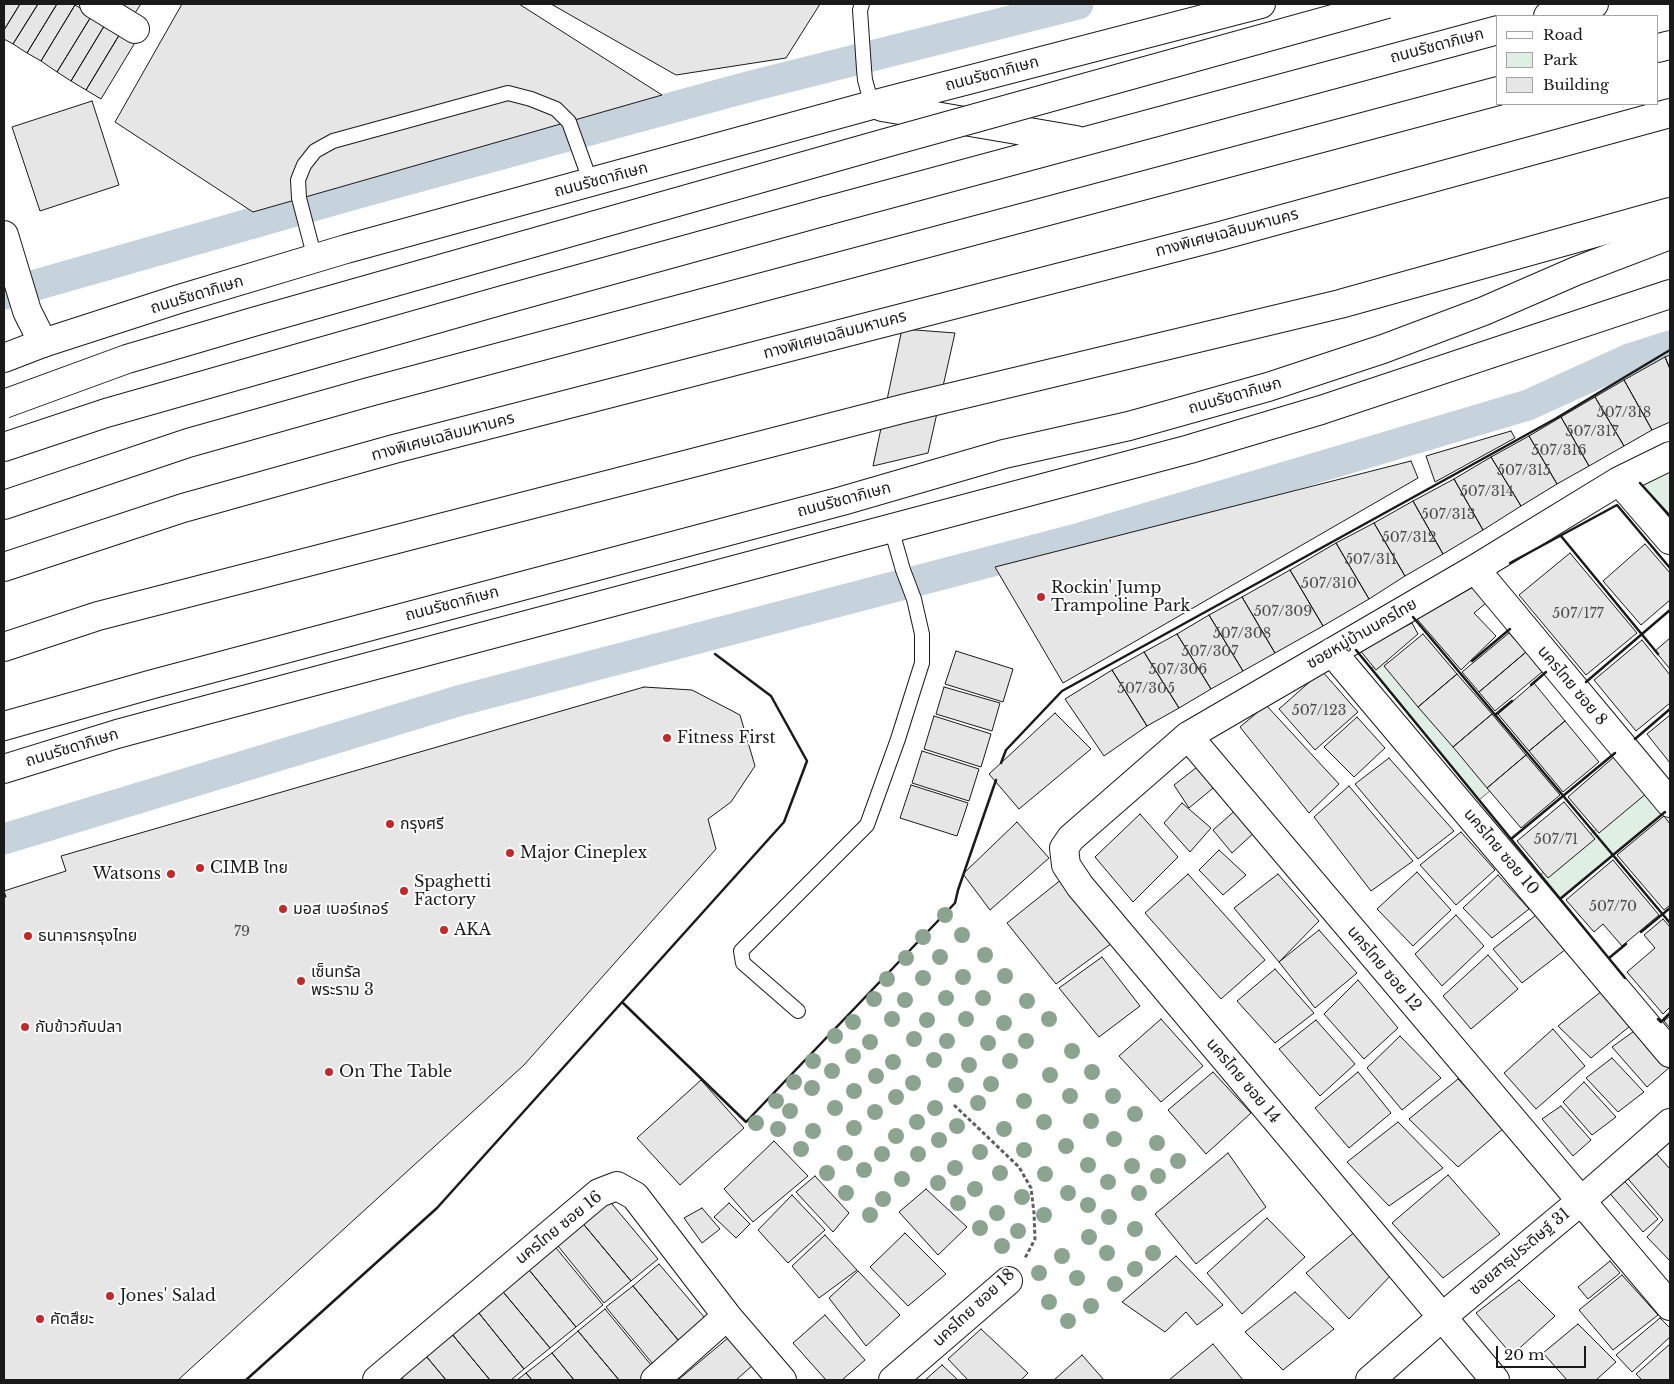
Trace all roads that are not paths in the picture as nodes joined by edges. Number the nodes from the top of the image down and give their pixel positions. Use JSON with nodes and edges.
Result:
{"nodes":[{"id":1,"x":94,"y":4,"type":"edge"},
{"id":2,"x":862,"y":4,"type":"edge"},
{"id":3,"x":1260,"y":4,"type":"edge"},
{"id":4,"x":1387,"y":4,"type":"edge"},
{"id":5,"x":1594,"y":4,"type":"edge"},
{"id":6,"x":1552,"y":15,"type":"edge"},
{"id":7,"x":135,"y":29,"type":"dead end"},
{"id":8,"x":1496,"y":31,"type":"edge"},
{"id":9,"x":1496,"y":92,"type":"edge"},
{"id":10,"x":872,"y":105,"type":"junction"},
{"id":11,"x":1670,"y":113,"type":"edge"},
{"id":12,"x":1085,"y":142,"type":"junction"},
{"id":13,"x":591,"y":183,"type":"junction"},
{"id":14,"x":1670,"y":212,"type":"edge"},
{"id":15,"x":1670,"y":234,"type":"edge"},
{"id":16,"x":4,"y":235,"type":"edge"},
{"id":17,"x":315,"y":259,"type":"junction"},
{"id":18,"x":1670,"y":294,"type":"edge"},
{"id":19,"x":44,"y":343,"type":"junction"},
{"id":20,"x":4,"y":358,"type":"edge"},
{"id":21,"x":4,"y":404,"type":"edge"},
{"id":22,"x":4,"y":448,"type":"edge"},
{"id":23,"x":1670,"y":456,"type":"edge"},
{"id":24,"x":1620,"y":481,"type":"junction"},
{"id":25,"x":4,"y":505,"type":"edge"},
{"id":26,"x":891,"y":528,"type":"junction"},
{"id":27,"x":1670,"y":540,"type":"edge"},
{"id":28,"x":4,"y":567,"type":"edge"},
{"id":29,"x":1475,"y":569,"type":"junction"},
{"id":30,"x":4,"y":647,"type":"edge"},
{"id":31,"x":1332,"y":652,"type":"junction"},
{"id":32,"x":9,"y":725,"type":"edge"},
{"id":33,"x":1188,"y":736,"type":"junction"},
{"id":34,"x":4,"y":769,"type":"edge"},
{"id":35,"x":1670,"y":802,"type":"edge"},
{"id":36,"x":1071,"y":838,"type":"joint"},
{"id":37,"x":798,"y":1011,"type":"dead end"},
{"id":38,"x":1670,"y":1053,"type":"edge"},
{"id":39,"x":1670,"y":1123,"type":"edge"},
{"id":40,"x":1581,"y":1201,"type":"junction"},
{"id":41,"x":1008,"y":1281,"type":"road end"},
{"id":42,"x":1670,"y":1306,"type":"edge"},
{"id":43,"x":727,"y":1316,"type":"junction"},
{"id":44,"x":1441,"y":1318,"type":"junction"},
{"id":45,"x":377,"y":1380,"type":"edge"},
{"id":46,"x":655,"y":1380,"type":"edge"},
{"id":47,"x":782,"y":1380,"type":"edge"},
{"id":48,"x":893,"y":1380,"type":"edge"},
{"id":49,"x":1370,"y":1380,"type":"edge"},
{"id":50,"x":1495,"y":1380,"type":"edge"}],
"edges":[{"from":1,"to":7,"type":"main road"},
{"from":2,"to":10,"type":"lane"},
{"from":3,"to":10,"type":"main road","name":"ถนนรัชดาภิเษก"},
{"from":4,"to":21,"type":"main road","bridge":true},
{"from":5,"to":6,"type":"main road"},
{"from":8,"to":12,"type":"main road","name":"ถนนรัชดาภิเษก"},
{"from":9,"to":25,"type":"main road"},
{"from":10,"to":12,"type":"main road"},
{"from":10,"to":13,"type":"main road","name":"ถนนรัชดาภิเษก"},
{"from":11,"to":28,"type":"main road","name":"ทางพิเศษเฉลิมมหานคร"},
{"from":12,"to":22,"type":"main road","name":"ถนนรัชดาภิเษก"},
{"from":13,"to":17,"type":"main road","name":"ถนนรัชดาภิเษก"},
{"from":13,"to":17,"type":"lane"},
{"from":14,"to":30,"type":"main road"},
{"from":15,"to":32,"type":"main road","name":"ถนนรัชดาภิเษก"},
{"from":16,"to":19,"type":"main road"},
{"from":17,"to":19,"type":"main road","name":"ถนนรัชดาภิเษก"},
{"from":18,"to":26,"type":"main road","name":"ถนนรัชดาภิเษก"},
{"from":19,"to":20,"type":"main road","name":"ถนนรัชดาภิเษก"},
{"from":23,"to":24,"type":"main road","name":"ซอยหมู่บ้านนครไทย"},
{"from":24,"to":27,"type":"main road"},
{"from":24,"to":29,"type":"main road","name":"ซอยหมู่บ้านนครไทย"},
{"from":26,"to":34,"type":"main road","name":"ถนนรัชดาภิเษก"},
{"from":26,"to":37,"type":"lane"},
{"from":29,"to":31,"type":"main road","name":"ซอยหมู่บ้านนครไทย"},
{"from":29,"to":35,"type":"main road","name":"นครไทย ซอย 8"},
{"from":31,"to":33,"type":"main road","name":"ซอยหมู่บ้านนครไทย"},
{"from":31,"to":38,"type":"main road","name":"นครไทย ซอย 10"},
{"from":33,"to":36,"type":"main road","name":"ซอยหมู่บ้านนครไทย"},
{"from":33,"to":40,"type":"main road","name":"นครไทย ซอย 12"},
{"from":36,"to":44,"type":"main road","name":"นครไทย ซอย 14"},
{"from":39,"to":40,"type":"main road","name":"ซอยสาธุประดิษฐ์ 31"},
{"from":40,"to":42,"type":"main road","name":"นครไทย ซอย 12"},
{"from":40,"to":44,"type":"main road","name":"ซอยสาธุประดิษฐ์ 31"},
{"from":41,"to":48,"type":"main road","name":"นครไทย ซอย 18"},
{"from":43,"to":45,"type":"main road","name":"นครไทย ซอย 16"},
{"from":43,"to":46,"type":"main road"},
{"from":43,"to":47,"type":"main road","name":"นครไทย ซอย 16"},
{"from":44,"to":49,"type":"main road","name":"ซอยสาธุประดิษฐ์ 31"},
{"from":44,"to":50,"type":"main road","name":"นครไทย ซอย 14"}]}
